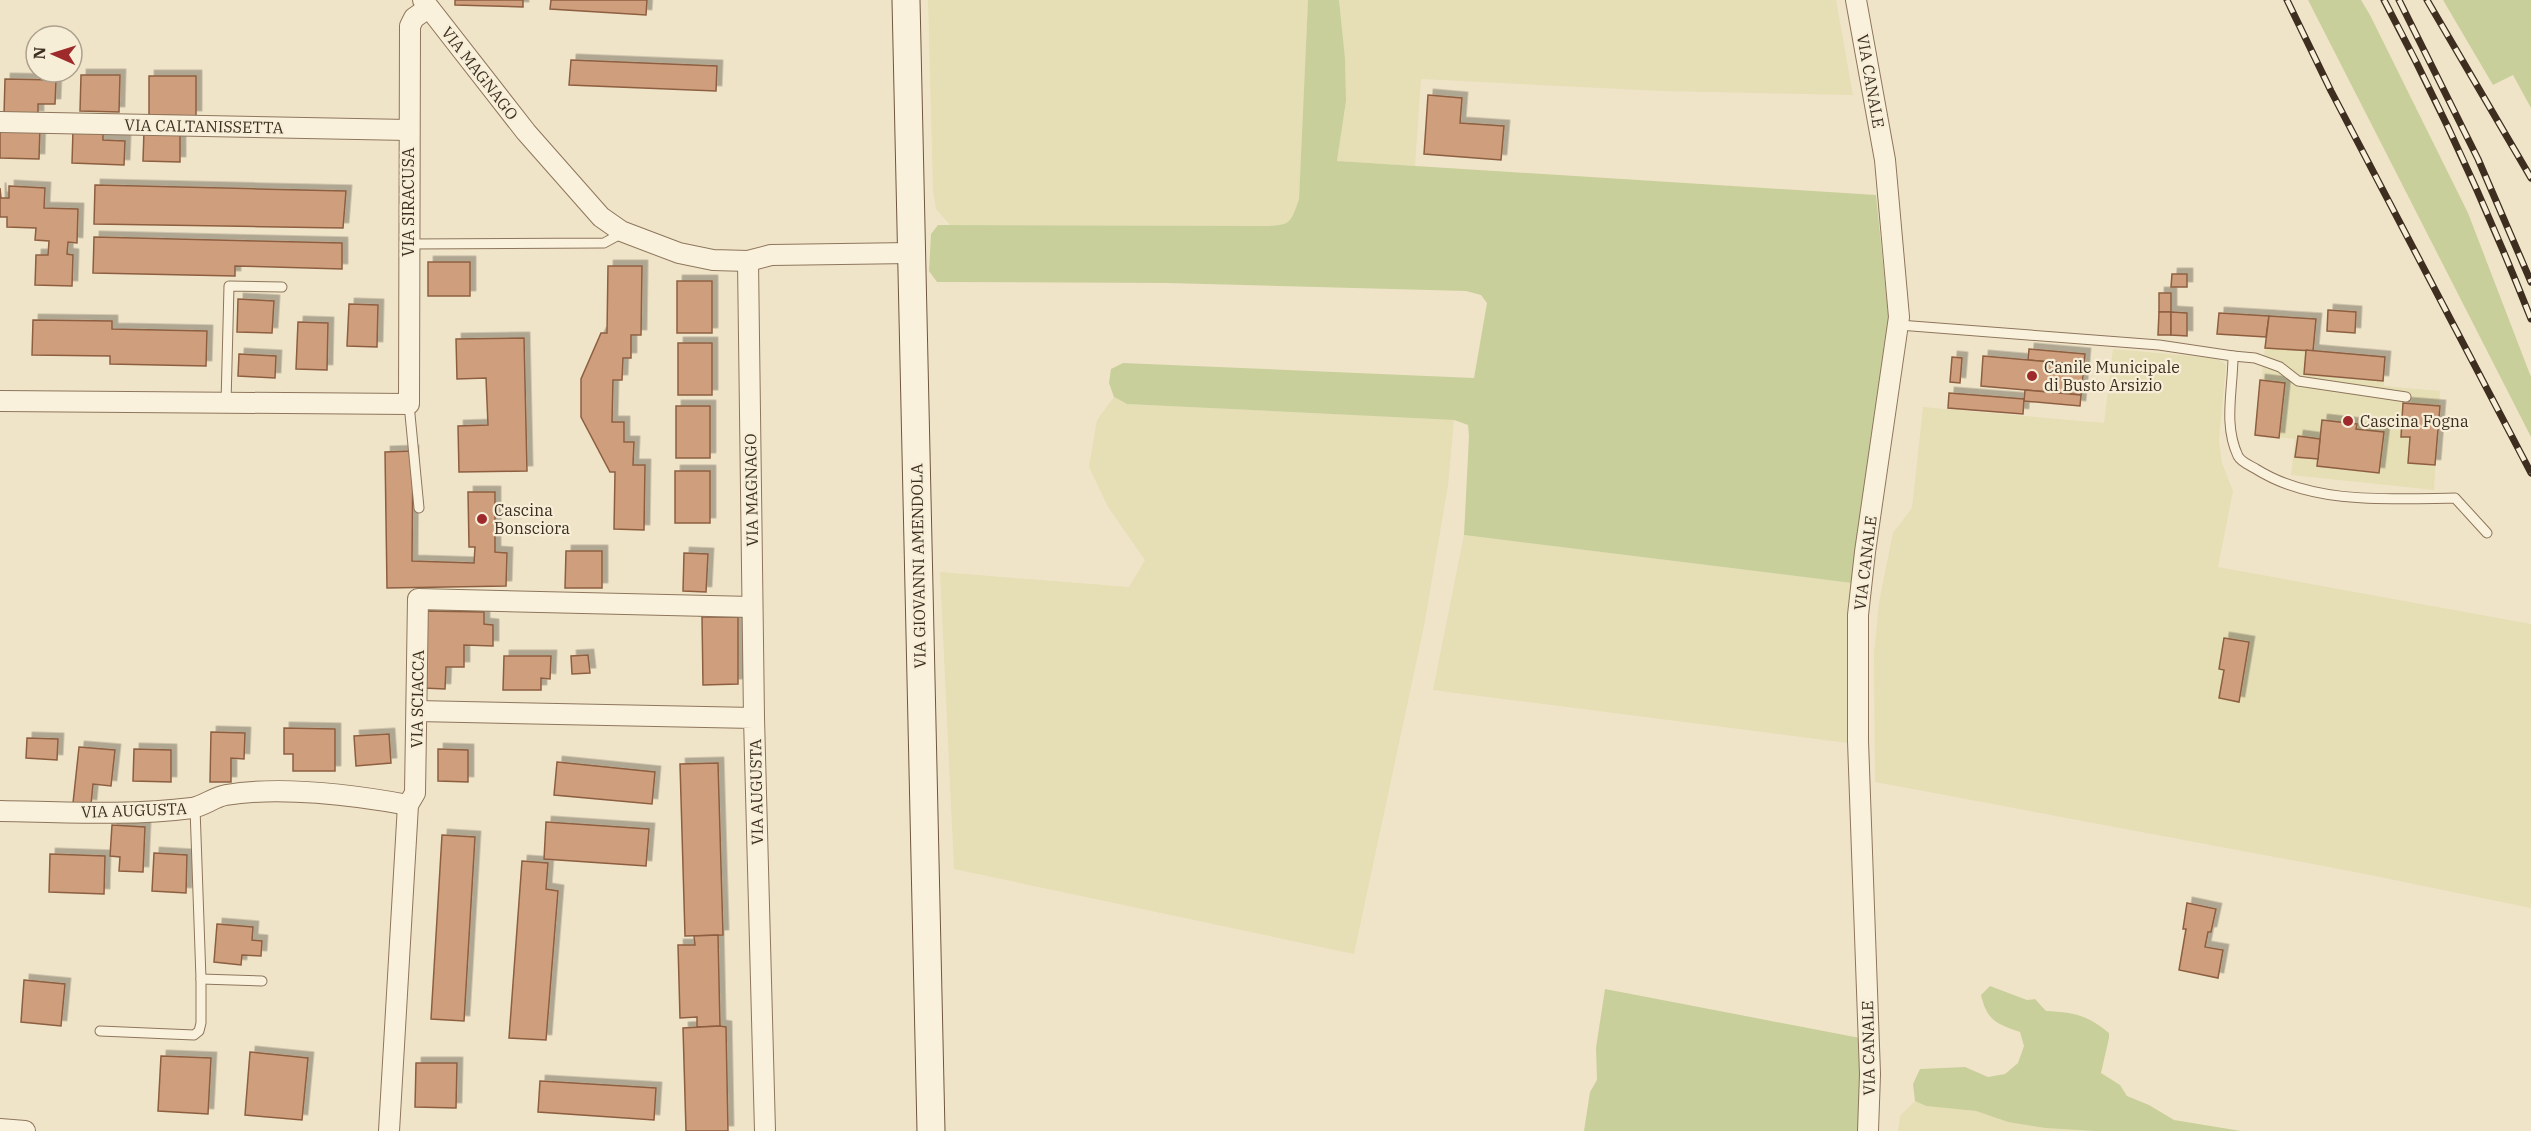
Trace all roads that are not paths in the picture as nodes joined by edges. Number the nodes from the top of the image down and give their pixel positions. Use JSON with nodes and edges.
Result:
{"nodes":[{"id":1,"x":906,"y":0,"type":"edge"},
{"id":2,"x":1856,"y":0,"type":"edge"},
{"id":3,"x":426,"y":4,"type":"edge"},
{"id":4,"x":0,"y":122,"type":"edge"},
{"id":5,"x":408,"y":130,"type":"junction"},
{"id":6,"x":621,"y":231,"type":"junction"},
{"id":7,"x":408,"y":244,"type":"junction"},
{"id":8,"x":911,"y":253,"type":"junction"},
{"id":9,"x":748,"y":261,"type":"junction"},
{"id":10,"x":282,"y":286,"type":"dead end"},
{"id":11,"x":1899,"y":325,"type":"junction"},
{"id":12,"x":2233,"y":356,"type":"junction"},
{"id":13,"x":2406,"y":397,"type":"dead end"},
{"id":14,"x":0,"y":401,"type":"edge"},
{"id":15,"x":226,"y":403,"type":"junction"},
{"id":16,"x":409,"y":404,"type":"junction"},
{"id":17,"x":419,"y":507,"type":"dead end"},
{"id":18,"x":2487,"y":533,"type":"dead end"},
{"id":19,"x":752,"y":607,"type":"junction"},
{"id":20,"x":417,"y":711,"type":"junction"},
{"id":21,"x":754,"y":718,"type":"junction"},
{"id":22,"x":408,"y":805,"type":"junction"},
{"id":23,"x":195,"y":808,"type":"junction"},
{"id":24,"x":0,"y":811,"type":"edge"},
{"id":25,"x":201,"y":979,"type":"junction"},
{"id":26,"x":262,"y":981,"type":"dead end"},
{"id":27,"x":100,"y":1031,"type":"dead end"},
{"id":28,"x":0,"y":1129,"type":"edge"},
{"id":29,"x":25,"y":1131,"type":"edge"},
{"id":30,"x":389,"y":1131,"type":"edge"},
{"id":31,"x":765,"y":1131,"type":"edge"},
{"id":32,"x":931,"y":1131,"type":"edge"},
{"id":33,"x":1868,"y":1131,"type":"edge"}],
"edges":[{"from":1,"to":8,"type":"main road","name":"VIA GIOVANNI AMENDOLA"},
{"from":2,"to":11,"type":"street","name":"VIA CANALE"},
{"from":3,"to":5,"type":"street","name":"VIA SIRACUSA"},
{"from":3,"to":6,"type":"street","name":"VIA MAGNAGO"},
{"from":4,"to":5,"type":"street","name":"VIA CALTANISSETTA"},
{"from":5,"to":7,"type":"street","name":"VIA SIRACUSA"},
{"from":6,"to":7,"type":"lane"},
{"from":6,"to":9,"type":"street","name":"VIA MAGNAGO"},
{"from":7,"to":16,"type":"street","name":"VIA SIRACUSA"},
{"from":8,"to":9,"type":"street","name":"VIA MAGNAGO"},
{"from":8,"to":32,"type":"main road","name":"VIA GIOVANNI AMENDOLA"},
{"from":9,"to":19,"type":"street","name":"VIA MAGNAGO"},
{"from":10,"to":15,"type":"lane"},
{"from":11,"to":12,"type":"lane"},
{"from":11,"to":33,"type":"street","name":"VIA CANALE"},
{"from":12,"to":13,"type":"lane"},
{"from":12,"to":18,"type":"lane"},
{"from":14,"to":15,"type":"street"},
{"from":15,"to":16,"type":"street"},
{"from":16,"to":17,"type":"lane","name":"VIA SIRACUSA"},
{"from":19,"to":20,"type":"street","name":"VIA SCIACCA"},
{"from":19,"to":21,"type":"street","name":"VIA MAGNAGO"},
{"from":20,"to":21,"type":"street","name":"VIA AUGUSTA"},
{"from":20,"to":22,"type":"street","name":"VIA SCIACCA"},
{"from":21,"to":31,"type":"street","name":"VIA AUGUSTA"},
{"from":22,"to":23,"type":"street","name":"VIA AUGUSTA"},
{"from":22,"to":30,"type":"street","name":"VIA SCIACCA"},
{"from":23,"to":24,"type":"street","name":"VIA AUGUSTA"},
{"from":23,"to":25,"type":"lane"},
{"from":25,"to":26,"type":"lane"},
{"from":25,"to":27,"type":"lane"},
{"from":28,"to":29,"type":"street"}]}
